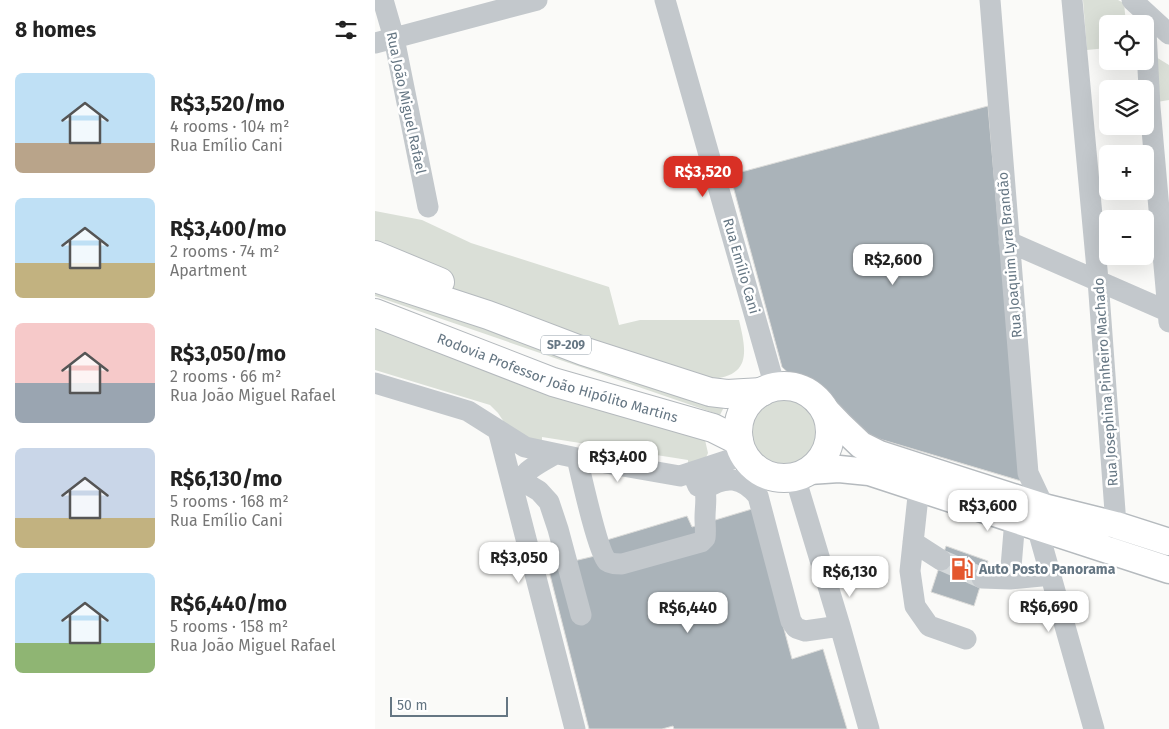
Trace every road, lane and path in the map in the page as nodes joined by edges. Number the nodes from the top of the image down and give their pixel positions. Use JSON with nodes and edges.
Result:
{"nodes":[{"id":1,"x":383,"y":0,"type":"edge"},
{"id":2,"x":537,"y":0,"type":"edge"},
{"id":3,"x":665,"y":0,"type":"edge"},
{"id":4,"x":990,"y":0,"type":"edge"},
{"id":5,"x":1072,"y":0,"type":"edge"},
{"id":6,"x":1139,"y":6,"type":"edge"},
{"id":7,"x":1169,"y":34,"type":"edge"},
{"id":8,"x":385,"y":40,"type":"edge"},
{"id":9,"x":428,"y":206,"type":"dead end"},
{"id":10,"x":1009,"y":242,"type":"junction"},
{"id":11,"x":375,"y":255,"type":"edge"},
{"id":12,"x":375,"y":278,"type":"edge"},
{"id":13,"x":1098,"y":280,"type":"junction"},
{"id":14,"x":375,"y":312,"type":"edge"},
{"id":15,"x":488,"y":315,"type":"junction"},
{"id":16,"x":1169,"y":315,"type":"edge"},
{"id":17,"x":375,"y":321,"type":"edge"},
{"id":18,"x":417,"y":329,"type":"junction"},
{"id":19,"x":375,"y":383,"type":"edge"},
{"id":20,"x":768,"y":389,"type":"junction"},
{"id":21,"x":817,"y":401,"type":"junction"},
{"id":22,"x":498,"y":430,"type":"junction"},
{"id":23,"x":742,"y":448,"type":"junction"},
{"id":24,"x":566,"y":456,"type":"junction"},
{"id":25,"x":693,"y":472,"type":"junction"},
{"id":26,"x":802,"y":474,"type":"junction"},
{"id":27,"x":516,"y":485,"type":"junction"},
{"id":28,"x":919,"y":487,"type":"junction"},
{"id":29,"x":705,"y":489,"type":"junction"},
{"id":30,"x":1032,"y":518,"type":"junction"},
{"id":31,"x":1117,"y":525,"type":"junction"},
{"id":32,"x":913,"y":542,"type":"junction"},
{"id":33,"x":1169,"y":542,"type":"edge"},
{"id":34,"x":941,"y":560,"type":"tunnel mouth"},
{"id":35,"x":1169,"y":570,"type":"edge"},
{"id":36,"x":1052,"y":575,"type":"junction"},
{"id":37,"x":983,"y":578,"type":"tunnel mouth"},
{"id":38,"x":1010,"y":579,"type":"junction"},
{"id":39,"x":581,"y":615,"type":"dead end"},
{"id":40,"x":840,"y":626,"type":"junction"},
{"id":41,"x":966,"y":639,"type":"dead end"},
{"id":42,"x":575,"y":729,"type":"edge"},
{"id":43,"x":869,"y":729,"type":"edge"},
{"id":44,"x":1094,"y":729,"type":"edge"}],
"edges":[{"from":1,"to":8,"type":"street","name":"Rua João Miguel Rafael"},
{"from":2,"to":8,"type":"street"},
{"from":3,"to":20,"type":"street","name":"Rua Emílio Cani"},
{"from":4,"to":10,"type":"street","name":"Rua Joaquim Lyra Brandão"},
{"from":5,"to":13,"type":"street","name":"Rua Josephina Pinheiro Machado"},
{"from":6,"to":7,"type":"street"},
{"from":6,"to":16,"type":"street"},
{"from":8,"to":9,"type":"street","name":"Rua João Miguel Rafael"},
{"from":10,"to":13,"type":"street"},
{"from":10,"to":30,"type":"street","name":"Rua Joaquim Lyra Brandão"},
{"from":11,"to":15,"type":"highway"},
{"from":12,"to":15,"type":"highway","number":"SP-209"},
{"from":13,"to":16,"type":"street"},
{"from":13,"to":31,"type":"street","name":"Rua Josephina Pinheiro Machado"},
{"from":14,"to":18,"type":"highway","name":"Rodovia Professor João Hipólito Martins"},
{"from":15,"to":20,"type":"highway","number":"SP-209"},
{"from":17,"to":18,"type":"highway"},
{"from":18,"to":23,"type":"highway","name":"Rodovia Professor João Hipólito Martins"},
{"from":19,"to":22,"type":"street"},
{"from":20,"to":21,"type":"highway"},
{"from":20,"to":23,"type":"highway"},
{"from":21,"to":26,"type":"highway"},
{"from":21,"to":30,"type":"main road"},
{"from":22,"to":24,"type":"street"},
{"from":22,"to":27,"type":"street"},
{"from":23,"to":25,"type":"street"},
{"from":23,"to":26,"type":"highway"},
{"from":24,"to":25,"type":"street"},
{"from":24,"to":27,"type":"street"},
{"from":24,"to":29,"type":"street"},
{"from":25,"to":29,"type":"street"},
{"from":26,"to":28,"type":"main road"},
{"from":26,"to":40,"type":"street"},
{"from":27,"to":39,"type":"street"},
{"from":27,"to":42,"type":"street"},
{"from":28,"to":30,"type":"main road"},
{"from":28,"to":32,"type":"street"},
{"from":29,"to":40,"type":"street"},
{"from":30,"to":31,"type":"main road"},
{"from":30,"to":35,"type":"main road"},
{"from":30,"to":36,"type":"street","name":"Rua Joaquim Lyra Brandão"},
{"from":30,"to":38,"type":"street"},
{"from":31,"to":33,"type":"main road"},
{"from":32,"to":34,"type":"street"},
{"from":32,"to":41,"type":"street"},
{"from":36,"to":38,"type":"street"},
{"from":36,"to":44,"type":"street","name":"Rua Joaquim Lyra Brandão"},
{"from":37,"to":38,"type":"street"},
{"from":40,"to":43,"type":"street"}]}
